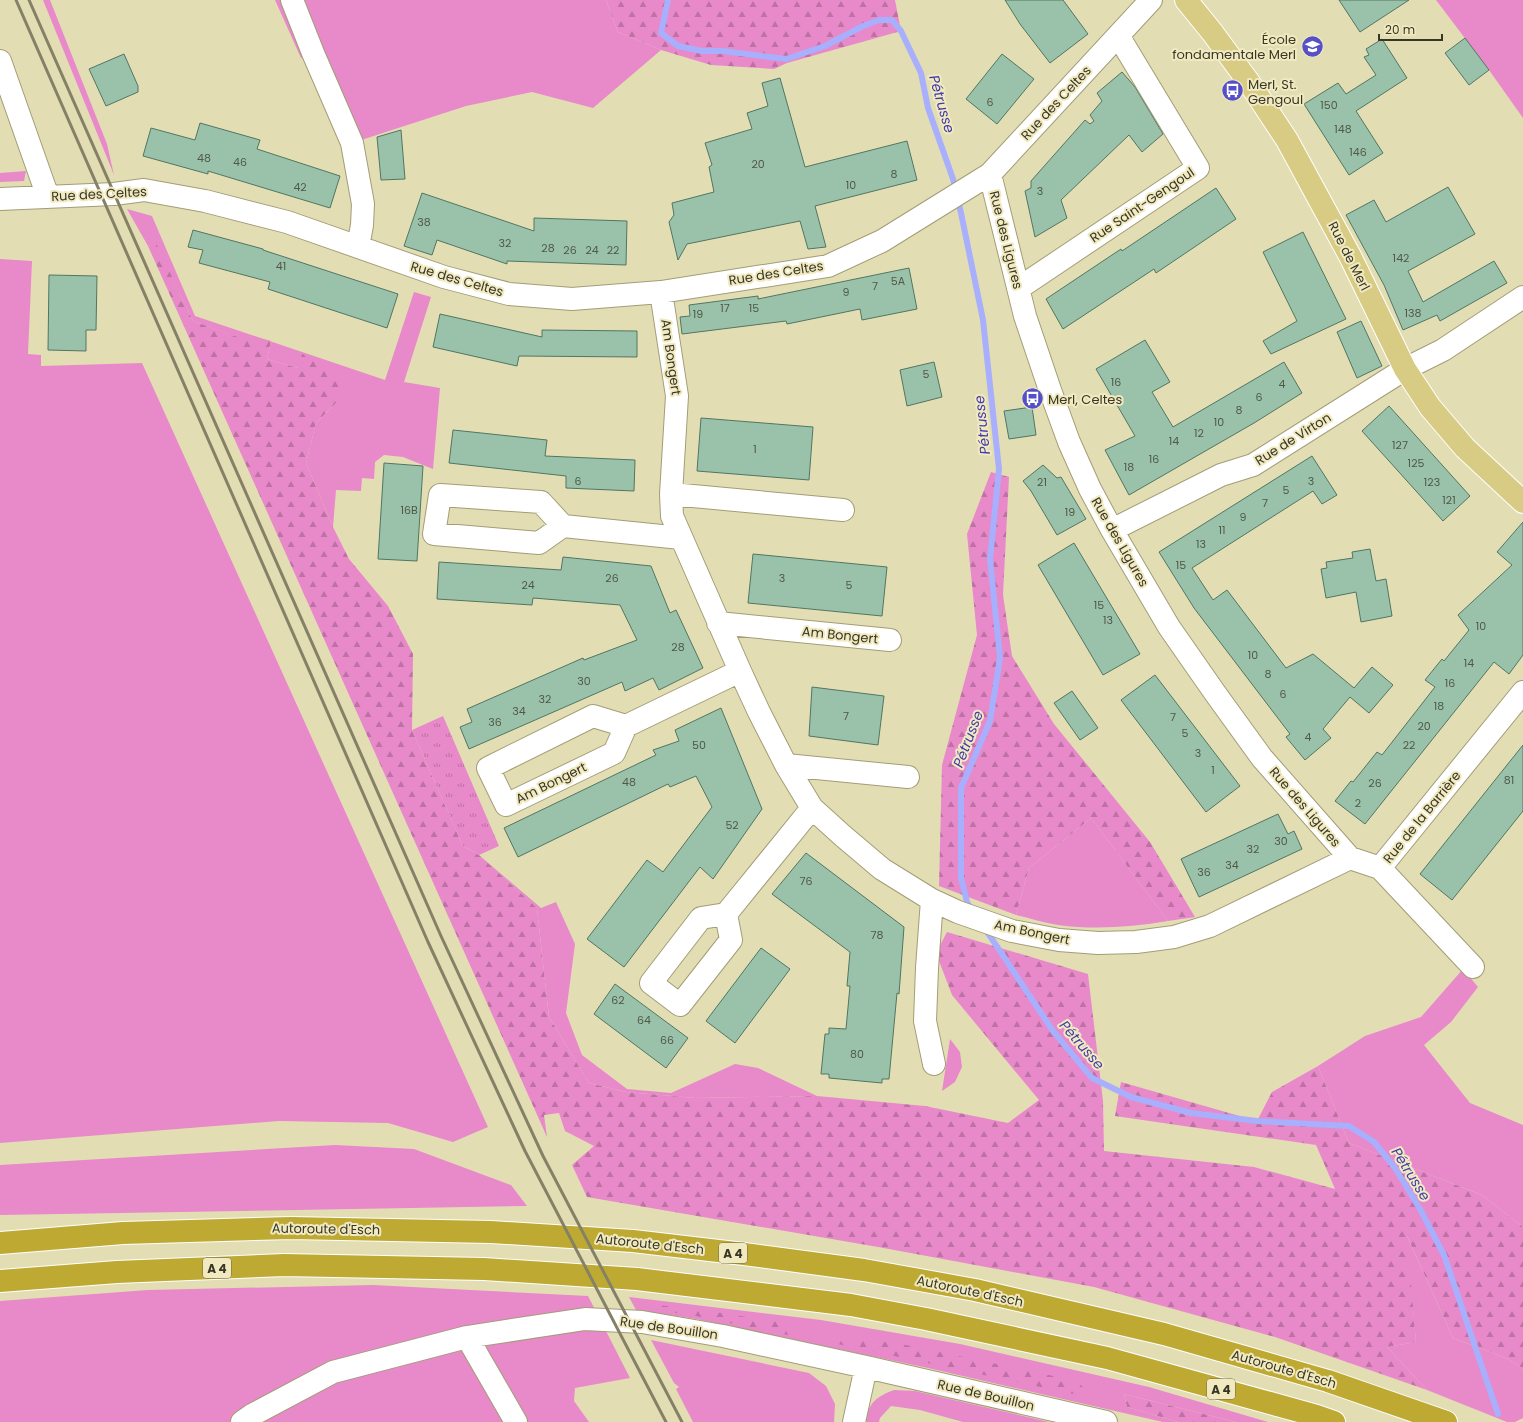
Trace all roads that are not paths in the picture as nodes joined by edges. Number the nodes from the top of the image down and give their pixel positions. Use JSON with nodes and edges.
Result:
{"nodes":[{"id":1,"x":292,"y":0,"type":"edge"},
{"id":2,"x":1151,"y":0,"type":"edge"},
{"id":3,"x":1186,"y":0,"type":"edge"},
{"id":4,"x":1119,"y":37,"type":"junction"},
{"id":5,"x":0,"y":61,"type":"edge"},
{"id":6,"x":990,"y":174,"type":"junction"},
{"id":7,"x":48,"y":197,"type":"junction"},
{"id":8,"x":0,"y":199,"type":"edge"},
{"id":9,"x":358,"y":247,"type":"junction"},
{"id":10,"x":1019,"y":288,"type":"junction"},
{"id":11,"x":661,"y":292,"type":"junction"},
{"id":12,"x":1523,"y":296,"type":"edge"},
{"id":13,"x":1405,"y":369,"type":"junction"},
{"id":14,"x":671,"y":494,"type":"junction"},
{"id":15,"x":1523,"y":502,"type":"edge"},
{"id":16,"x":843,"y":510,"type":"dead end"},
{"id":17,"x":563,"y":526,"type":"junction"},
{"id":18,"x":1112,"y":530,"type":"junction"},
{"id":19,"x":681,"y":538,"type":"junction"},
{"id":20,"x":718,"y":623,"type":"junction"},
{"id":21,"x":890,"y":640,"type":"dead end"},
{"id":22,"x":740,"y":671,"type":"junction"},
{"id":23,"x":1523,"y":692,"type":"edge"},
{"id":24,"x":626,"y":726,"type":"junction"},
{"id":25,"x":786,"y":765,"type":"junction"},
{"id":26,"x":908,"y":777,"type":"dead end"},
{"id":27,"x":812,"y":808,"type":"junction"},
{"id":28,"x":1350,"y":858,"type":"junction"},
{"id":29,"x":1380,"y":868,"type":"junction"},
{"id":30,"x":932,"y":900,"type":"junction"},
{"id":31,"x":726,"y":914,"type":"dead end"},
{"id":32,"x":1473,"y":967,"type":"dead end"},
{"id":33,"x":934,"y":1064,"type":"dead end"},
{"id":34,"x":0,"y":1243,"type":"edge"},
{"id":35,"x":0,"y":1281,"type":"edge"},
{"id":36,"x":467,"y":1337,"type":"junction"},
{"id":37,"x":866,"y":1367,"type":"junction"},
{"id":38,"x":242,"y":1422,"type":"edge"},
{"id":39,"x":516,"y":1422,"type":"edge"},
{"id":40,"x":854,"y":1422,"type":"edge"},
{"id":41,"x":1106,"y":1422,"type":"edge"},
{"id":42,"x":1334,"y":1422,"type":"edge"},
{"id":43,"x":1446,"y":1422,"type":"edge"}],
"edges":[{"from":1,"to":9,"type":"street"},
{"from":2,"to":4,"type":"street","name":"Rue des Celtes"},
{"from":3,"to":13,"type":"main road","name":"Rue de Merl"},
{"from":4,"to":6,"type":"street","name":"Rue des Celtes"},
{"from":4,"to":10,"type":"street","name":"Rue Saint-Gengoul"},
{"from":5,"to":7,"type":"street"},
{"from":6,"to":10,"type":"street","name":"Rue des Ligures"},
{"from":6,"to":11,"type":"street","name":"Rue des Celtes"},
{"from":7,"to":8,"type":"street","name":"Rue des Celtes"},
{"from":7,"to":9,"type":"street","name":"Rue des Celtes"},
{"from":9,"to":11,"type":"street","name":"Rue des Celtes"},
{"from":10,"to":18,"type":"street","name":"Rue des Ligures"},
{"from":11,"to":14,"type":"street","name":"Am Bongert"},
{"from":12,"to":13,"type":"street","name":"Rue de Virton"},
{"from":13,"to":15,"type":"main road","name":"Rue de Merl"},
{"from":13,"to":18,"type":"street","name":"Rue de Virton"},
{"from":14,"to":16,"type":"street"},
{"from":14,"to":19,"type":"street","name":"Am Bongert"},
{"from":17,"to":17,"type":"street"},
{"from":17,"to":19,"type":"street"},
{"from":18,"to":28,"type":"street","name":"Rue des Ligures"},
{"from":19,"to":20,"type":"street","name":"Am Bongert"},
{"from":20,"to":21,"type":"street","name":"Am Bongert"},
{"from":20,"to":22,"type":"street","name":"Am Bongert"},
{"from":22,"to":24,"type":"street"},
{"from":22,"to":25,"type":"street","name":"Am Bongert"},
{"from":23,"to":29,"type":"street","name":"Rue de la Barrière"},
{"from":24,"to":24,"type":"street","name":"Am Bongert"},
{"from":25,"to":26,"type":"street"},
{"from":25,"to":27,"type":"street","name":"Am Bongert"},
{"from":27,"to":30,"type":"street","name":"Am Bongert"},
{"from":27,"to":31,"type":"street"},
{"from":28,"to":29,"type":"street","name":"Rue de la Barrière"},
{"from":28,"to":30,"type":"street","name":"Am Bongert"},
{"from":29,"to":32,"type":"street"},
{"from":30,"to":33,"type":"street"},
{"from":34,"to":43,"type":"highway","name":"Autoroute d'Esch","number":"A 4"},
{"from":35,"to":42,"type":"highway","number":"A 4"},
{"from":36,"to":37,"type":"street","name":"Rue de Bouillon"},
{"from":36,"to":38,"type":"street","name":"Rue de Bouillon"},
{"from":36,"to":39,"type":"street"},
{"from":37,"to":40,"type":"street"},
{"from":37,"to":41,"type":"street","name":"Rue de Bouillon"}]}
